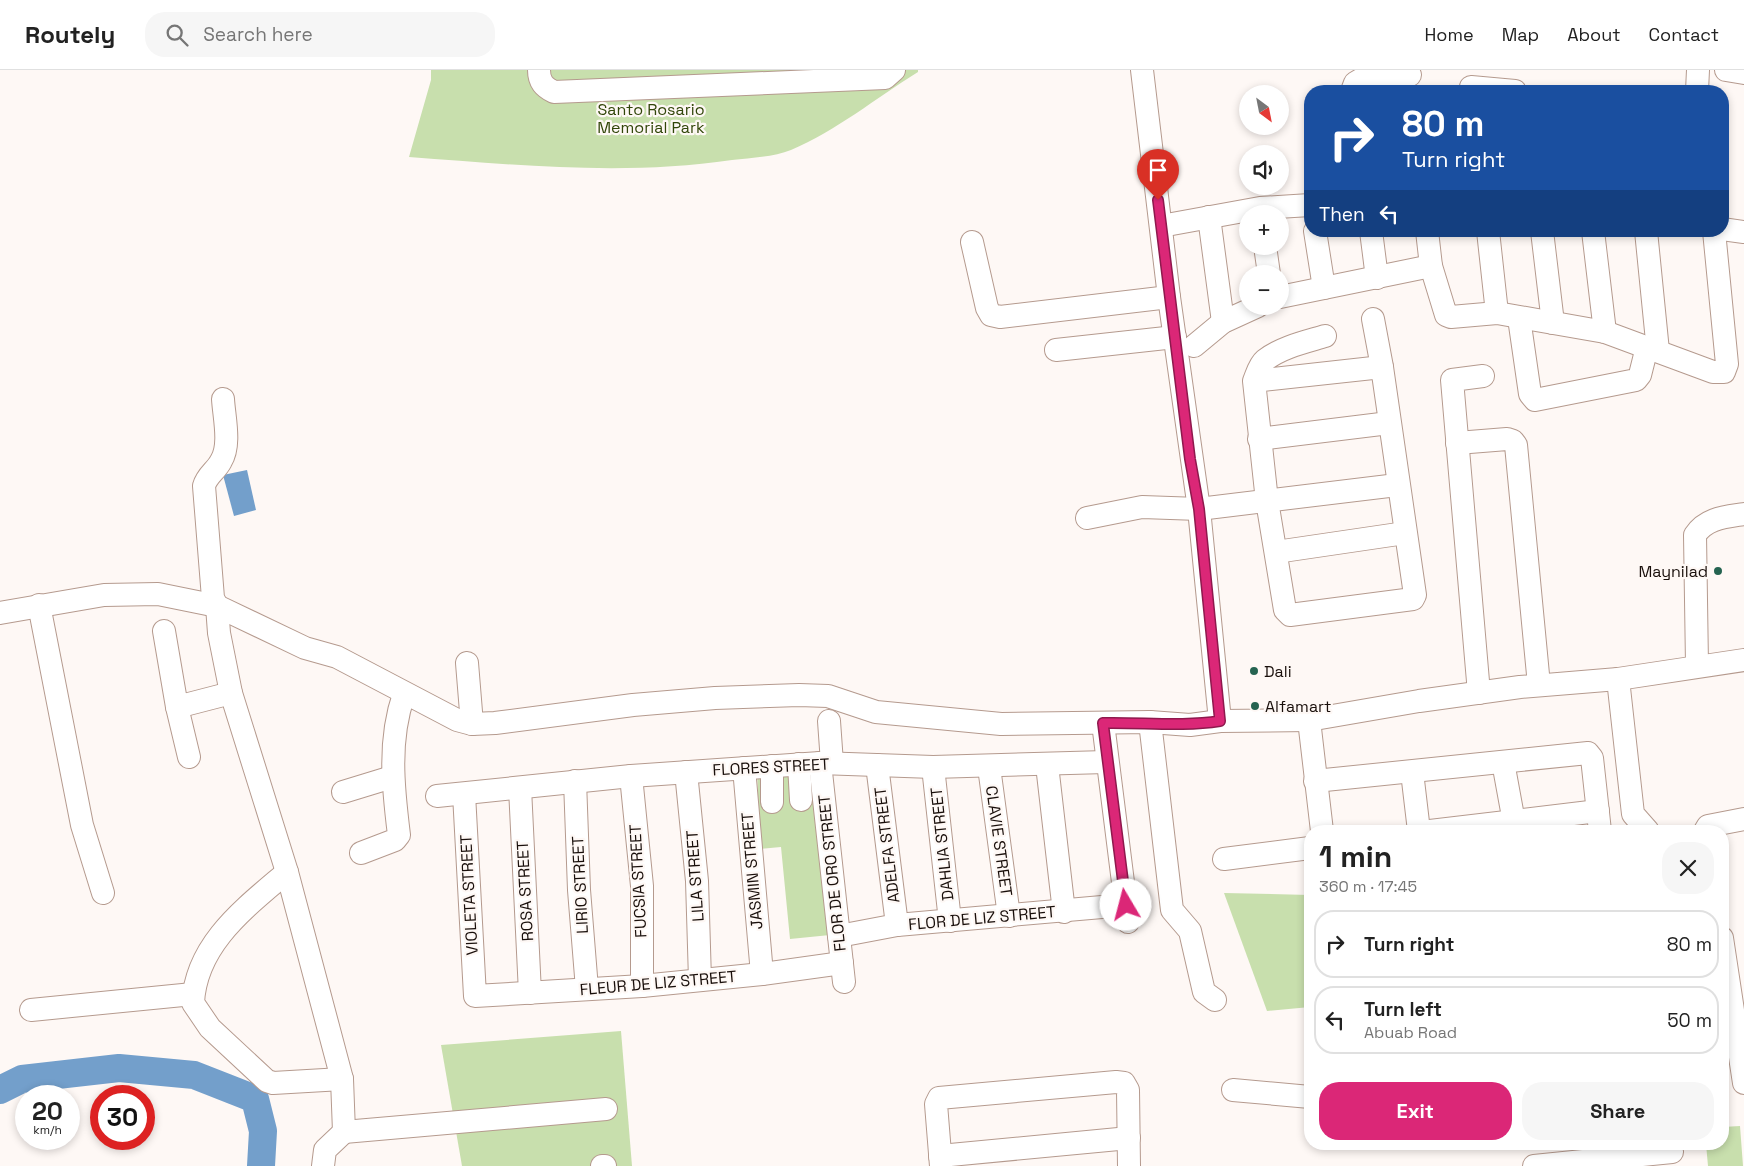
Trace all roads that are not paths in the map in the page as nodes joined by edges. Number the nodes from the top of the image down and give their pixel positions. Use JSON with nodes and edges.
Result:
{"nodes":[{"id":1,"x":538,"y":70,"type":"edge"},
{"id":2,"x":894,"y":70,"type":"edge"},
{"id":3,"x":1142,"y":70,"type":"edge"},
{"id":4,"x":1698,"y":70,"type":"edge"},
{"id":5,"x":1726,"y":70,"type":"edge"},
{"id":6,"x":1744,"y":73,"type":"edge"},
{"id":7,"x":829,"y":75,"type":"edge"},
{"id":8,"x":750,"y":77,"type":"edge"},
{"id":9,"x":1411,"y":79,"type":"edge"},
{"id":10,"x":1354,"y":85,"type":"edge"},
{"id":11,"x":1698,"y":85,"type":"edge"},
{"id":12,"x":1304,"y":207,"type":"edge"},
{"id":13,"x":1289,"y":208,"type":"edge"},
{"id":14,"x":1239,"y":214,"type":"edge"},
{"id":15,"x":1208,"y":218,"type":"junction"},
{"id":16,"x":1172,"y":224,"type":"dead end"},
{"id":17,"x":1729,"y":230,"type":"edge"},
{"id":18,"x":1744,"y":232,"type":"edge"},
{"id":19,"x":1315,"y":237,"type":"edge"},
{"id":20,"x":1372,"y":237,"type":"edge"},
{"id":21,"x":1428,"y":237,"type":"edge"},
{"id":22,"x":1489,"y":237,"type":"edge"},
{"id":23,"x":1543,"y":237,"type":"edge"},
{"id":24,"x":1594,"y":237,"type":"edge"},
{"id":25,"x":1646,"y":237,"type":"edge"},
{"id":26,"x":1715,"y":237,"type":"edge"},
{"id":27,"x":972,"y":242,"type":"dead end"},
{"id":28,"x":1432,"y":266,"type":"junction"},
{"id":29,"x":1378,"y":278,"type":"junction"},
{"id":30,"x":1324,"y":288,"type":"junction"},
{"id":31,"x":1289,"y":295,"type":"edge"},
{"id":32,"x":1170,"y":297,"type":"junction"},
{"id":33,"x":1497,"y":314,"type":"junction"},
{"id":34,"x":1239,"y":315,"type":"edge"},
{"id":35,"x":1373,"y":318,"type":"dead end"},
{"id":36,"x":1520,"y":318,"type":"junction"},
{"id":37,"x":1223,"y":322,"type":"junction"},
{"id":38,"x":1553,"y":323,"type":"junction"},
{"id":39,"x":1605,"y":332,"type":"junction"},
{"id":40,"x":1325,"y":336,"type":"dead end"},
{"id":41,"x":1184,"y":342,"type":"junction"},
{"id":42,"x":1652,"y":349,"type":"junction"},
{"id":43,"x":1056,"y":350,"type":"dead end"},
{"id":44,"x":1382,"y":367,"type":"junction"},
{"id":45,"x":1483,"y":376,"type":"dead end"},
{"id":46,"x":1254,"y":381,"type":"junction"},
{"id":47,"x":223,"y":399,"type":"dead end"},
{"id":48,"x":1389,"y":423,"type":"junction"},
{"id":49,"x":1259,"y":438,"type":"junction"},
{"id":50,"x":1457,"y":442,"type":"junction"},
{"id":51,"x":1397,"y":485,"type":"junction"},
{"id":52,"x":1267,"y":501,"type":"junction"},
{"id":53,"x":1199,"y":509,"type":"junction"},
{"id":54,"x":1744,"y":514,"type":"edge"},
{"id":55,"x":1087,"y":518,"type":"dead end"},
{"id":56,"x":1405,"y":533,"type":"junction"},
{"id":57,"x":1276,"y":552,"type":"junction"},
{"id":58,"x":39,"y":605,"type":"junction"},
{"id":59,"x":217,"y":606,"type":"junction"},
{"id":60,"x":0,"y":613,"type":"edge"},
{"id":61,"x":164,"y":631,"type":"dead end"},
{"id":62,"x":1744,"y":660,"type":"edge"},
{"id":63,"x":467,"y":663,"type":"dead end"},
{"id":64,"x":1697,"y":665,"type":"junction"},
{"id":65,"x":1618,"y":679,"type":"junction"},
{"id":66,"x":1539,"y":685,"type":"junction"},
{"id":67,"x":231,"y":693,"type":"junction"},
{"id":68,"x":1480,"y":693,"type":"junction"},
{"id":69,"x":404,"y":694,"type":"junction"},
{"id":70,"x":177,"y":707,"type":"junction"},
{"id":71,"x":1309,"y":720,"type":"junction"},
{"id":72,"x":829,"y":721,"type":"dead end"},
{"id":73,"x":1220,"y":721,"type":"junction"},
{"id":74,"x":1150,"y":722,"type":"junction"},
{"id":75,"x":1103,"y":723,"type":"junction"},
{"id":76,"x":472,"y":724,"type":"junction"},
{"id":77,"x":189,"y":757,"type":"dead end"},
{"id":78,"x":1106,"y":762,"type":"junction"},
{"id":79,"x":1503,"y":762,"type":"junction"},
{"id":80,"x":817,"y":764,"type":"junction"},
{"id":81,"x":877,"y":765,"type":"junction"},
{"id":82,"x":772,"y":766,"type":"junction"},
{"id":83,"x":1047,"y":766,"type":"junction"},
{"id":84,"x":933,"y":767,"type":"junction"},
{"id":85,"x":989,"y":767,"type":"junction"},
{"id":86,"x":744,"y":768,"type":"junction"},
{"id":87,"x":686,"y":772,"type":"junction"},
{"id":88,"x":1412,"y":772,"type":"junction"},
{"id":89,"x":631,"y":776,"type":"junction"},
{"id":90,"x":392,"y":777,"type":"junction"},
{"id":91,"x":575,"y":781,"type":"junction"},
{"id":92,"x":1315,"y":781,"type":"junction"},
{"id":93,"x":520,"y":788,"type":"junction"},
{"id":94,"x":344,"y":792,"type":"dead end"},
{"id":95,"x":464,"y":794,"type":"junction"},
{"id":96,"x":437,"y":796,"type":"dead end"},
{"id":97,"x":801,"y":800,"type":"dead end"},
{"id":98,"x":772,"y":802,"type":"dead end"},
{"id":99,"x":1744,"y":819,"type":"edge"},
{"id":100,"x":1599,"y":821,"type":"edge"},
{"id":101,"x":1514,"y":822,"type":"junction"},
{"id":102,"x":1321,"y":825,"type":"edge"},
{"id":103,"x":1418,"y":825,"type":"edge"},
{"id":104,"x":1486,"y":825,"type":"edge"},
{"id":105,"x":1643,"y":825,"type":"edge"},
{"id":106,"x":1713,"y":825,"type":"edge"},
{"id":107,"x":1304,"y":849,"type":"edge"},
{"id":108,"x":361,"y":853,"type":"dead end"},
{"id":109,"x":1224,"y":859,"type":"dead end"},
{"id":110,"x":287,"y":872,"type":"junction"},
{"id":111,"x":103,"y":893,"type":"dead end"},
{"id":112,"x":1064,"y":912,"type":"junction"},
{"id":113,"x":1009,"y":916,"type":"junction"},
{"id":114,"x":950,"y":921,"type":"junction"},
{"id":115,"x":897,"y":925,"type":"junction"},
{"id":116,"x":839,"y":936,"type":"junction"},
{"id":117,"x":843,"y":972,"type":"joint"},
{"id":118,"x":762,"y":974,"type":"junction"},
{"id":119,"x":700,"y":980,"type":"junction"},
{"id":120,"x":642,"y":986,"type":"junction"},
{"id":121,"x":587,"y":989,"type":"junction"},
{"id":122,"x":1729,"y":991,"type":"edge"},
{"id":123,"x":530,"y":993,"type":"junction"},
{"id":124,"x":193,"y":994,"type":"junction"},
{"id":125,"x":474,"y":995,"type":"joint"},
{"id":126,"x":1216,"y":1000,"type":"dead end"},
{"id":127,"x":31,"y":1010,"type":"dead end"},
{"id":128,"x":1735,"y":1036,"type":"edge"},
{"id":129,"x":342,"y":1079,"type":"junction"},
{"id":130,"x":1744,"y":1084,"type":"edge"},
{"id":131,"x":1233,"y":1090,"type":"dead end"},
{"id":132,"x":1304,"y":1096,"type":"edge"},
{"id":133,"x":606,"y":1109,"type":"dead end"},
{"id":134,"x":344,"y":1132,"type":"junction"},
{"id":135,"x":1128,"y":1138,"type":"junction"},
{"id":136,"x":1672,"y":1154,"type":"edge"},
{"id":137,"x":940,"y":1161,"type":"edge"},
{"id":138,"x":323,"y":1166,"type":"edge"},
{"id":139,"x":1129,"y":1166,"type":"edge"},
{"id":140,"x":1534,"y":1166,"type":"edge"}],
"edges":[{"from":1,"to":8,"type":"street"},
{"from":2,"to":7,"type":"street"},
{"from":3,"to":32,"type":"street"},
{"from":4,"to":11,"type":"street"},
{"from":5,"to":6,"type":"street"},
{"from":7,"to":8,"type":"street"},
{"from":9,"to":10,"type":"street"},
{"from":12,"to":13,"type":"street"},
{"from":14,"to":15,"type":"street"},
{"from":15,"to":16,"type":"street"},
{"from":15,"to":37,"type":"street"},
{"from":17,"to":18,"type":"street"},
{"from":19,"to":30,"type":"street"},
{"from":20,"to":29,"type":"street"},
{"from":21,"to":28,"type":"street"},
{"from":22,"to":33,"type":"street"},
{"from":23,"to":38,"type":"street"},
{"from":24,"to":39,"type":"street"},
{"from":25,"to":42,"type":"street"},
{"from":26,"to":42,"type":"street"},
{"from":27,"to":32,"type":"street"},
{"from":28,"to":29,"type":"street"},
{"from":28,"to":33,"type":"street"},
{"from":29,"to":30,"type":"street"},
{"from":30,"to":31,"type":"street"},
{"from":32,"to":41,"type":"street"},
{"from":33,"to":36,"type":"street"},
{"from":34,"to":37,"type":"street"},
{"from":35,"to":44,"type":"street"},
{"from":36,"to":38,"type":"street"},
{"from":36,"to":42,"type":"street"},
{"from":37,"to":41,"type":"street"},
{"from":38,"to":39,"type":"street"},
{"from":39,"to":42,"type":"street"},
{"from":40,"to":46,"type":"street"},
{"from":41,"to":43,"type":"street"},
{"from":41,"to":53,"type":"street"},
{"from":44,"to":46,"type":"street"},
{"from":44,"to":48,"type":"street"},
{"from":45,"to":50,"type":"street"},
{"from":46,"to":49,"type":"street"},
{"from":47,"to":59,"type":"street"},
{"from":48,"to":49,"type":"street"},
{"from":48,"to":51,"type":"street"},
{"from":49,"to":52,"type":"street"},
{"from":50,"to":66,"type":"street"},
{"from":50,"to":68,"type":"street"},
{"from":51,"to":52,"type":"street"},
{"from":51,"to":56,"type":"street"},
{"from":52,"to":53,"type":"street"},
{"from":52,"to":57,"type":"street"},
{"from":53,"to":55,"type":"street"},
{"from":53,"to":73,"type":"street"},
{"from":54,"to":64,"type":"street"},
{"from":56,"to":57,"type":"street"},
{"from":56,"to":57,"type":"street"},
{"from":58,"to":59,"type":"street"},
{"from":58,"to":60,"type":"street"},
{"from":58,"to":111,"type":"street"},
{"from":59,"to":67,"type":"street"},
{"from":59,"to":69,"type":"street"},
{"from":61,"to":70,"type":"street"},
{"from":62,"to":64,"type":"street"},
{"from":63,"to":76,"type":"street"},
{"from":64,"to":65,"type":"street"},
{"from":65,"to":66,"type":"street"},
{"from":65,"to":105,"type":"street"},
{"from":66,"to":68,"type":"street"},
{"from":67,"to":70,"type":"street"},
{"from":67,"to":110,"type":"street"},
{"from":68,"to":71,"type":"street"},
{"from":69,"to":76,"type":"street"},
{"from":69,"to":90,"type":"street"},
{"from":70,"to":77,"type":"street"},
{"from":71,"to":73,"type":"street"},
{"from":71,"to":92,"type":"street"},
{"from":72,"to":80,"type":"street"},
{"from":73,"to":74,"type":"street"},
{"from":74,"to":75,"type":"street"},
{"from":74,"to":126,"type":"street"},
{"from":75,"to":76,"type":"street"},
{"from":75,"to":78,"type":"street"},
{"from":78,"to":83,"type":"street","name":"FLORES STREET"},
{"from":78,"to":112,"type":"street","name":"FLOR DE LIZ STREET"},
{"from":79,"to":88,"type":"street"},
{"from":79,"to":100,"type":"street"},
{"from":79,"to":101,"type":"street"},
{"from":80,"to":81,"type":"street","name":"FLORES STREET"},
{"from":80,"to":82,"type":"street","name":"FLORES STREET"},
{"from":80,"to":97,"type":"street"},
{"from":80,"to":116,"type":"street","name":"FLOR DE ORO STREET"},
{"from":81,"to":84,"type":"street","name":"FLORES STREET"},
{"from":81,"to":115,"type":"street","name":"ADELFA STREET"},
{"from":82,"to":86,"type":"street","name":"FLORES STREET"},
{"from":82,"to":98,"type":"street"},
{"from":83,"to":85,"type":"street","name":"FLORES STREET"},
{"from":83,"to":112,"type":"street"},
{"from":84,"to":85,"type":"street","name":"FLORES STREET"},
{"from":84,"to":114,"type":"street","name":"DAHLIA STREET"},
{"from":85,"to":113,"type":"street","name":"CLAVIE STREET"},
{"from":86,"to":87,"type":"street","name":"FLORES STREET"},
{"from":86,"to":118,"type":"street","name":"JASMIN STREET"},
{"from":87,"to":89,"type":"street","name":"FLORES STREET"},
{"from":87,"to":119,"type":"street","name":"LILA STREET"},
{"from":88,"to":92,"type":"street"},
{"from":88,"to":103,"type":"street"},
{"from":89,"to":91,"type":"street","name":"FLORES STREET"},
{"from":89,"to":120,"type":"street","name":"FUCSIA STREET"},
{"from":90,"to":94,"type":"street"},
{"from":90,"to":108,"type":"street"},
{"from":91,"to":93,"type":"street","name":"FLORES STREET"},
{"from":91,"to":121,"type":"street","name":"LIRIO STREET"},
{"from":92,"to":102,"type":"street"},
{"from":93,"to":95,"type":"street","name":"FLORES STREET"},
{"from":93,"to":123,"type":"street","name":"ROSA STREET"},
{"from":95,"to":96,"type":"street","name":"FLORES STREET"},
{"from":95,"to":125,"type":"street","name":"VIOLETA STREET"},
{"from":99,"to":106,"type":"street"},
{"from":100,"to":101,"type":"street"},
{"from":101,"to":104,"type":"street"},
{"from":107,"to":109,"type":"street"},
{"from":110,"to":124,"type":"street"},
{"from":110,"to":129,"type":"street"},
{"from":112,"to":113,"type":"street","name":"FLOR DE LIZ STREET"},
{"from":113,"to":114,"type":"street","name":"FLOR DE LIZ STREET"},
{"from":114,"to":115,"type":"street","name":"FLOR DE LIZ STREET"},
{"from":115,"to":116,"type":"street","name":"FLOR DE LIZ STREET"},
{"from":116,"to":117,"type":"street","name":"FLOR DE ORO STREET"},
{"from":117,"to":118,"type":"street","name":"FLEUR DE LIZ STREET"},
{"from":118,"to":119,"type":"street","name":"FLEUR DE LIZ STREET"},
{"from":119,"to":120,"type":"street","name":"FLEUR DE LIZ STREET"},
{"from":120,"to":121,"type":"street","name":"FLEUR DE LIZ STREET"},
{"from":121,"to":123,"type":"street","name":"FLEUR DE LIZ STREET"},
{"from":122,"to":128,"type":"street"},
{"from":123,"to":125,"type":"street","name":"FLEUR DE LIZ STREET"},
{"from":124,"to":127,"type":"street"},
{"from":124,"to":129,"type":"street"},
{"from":128,"to":130,"type":"street"},
{"from":129,"to":134,"type":"street"},
{"from":131,"to":132,"type":"street"},
{"from":133,"to":134,"type":"street"},
{"from":134,"to":138,"type":"street"},
{"from":135,"to":137,"type":"street"},
{"from":135,"to":137,"type":"street"},
{"from":135,"to":139,"type":"street"},
{"from":136,"to":140,"type":"street"}]}
